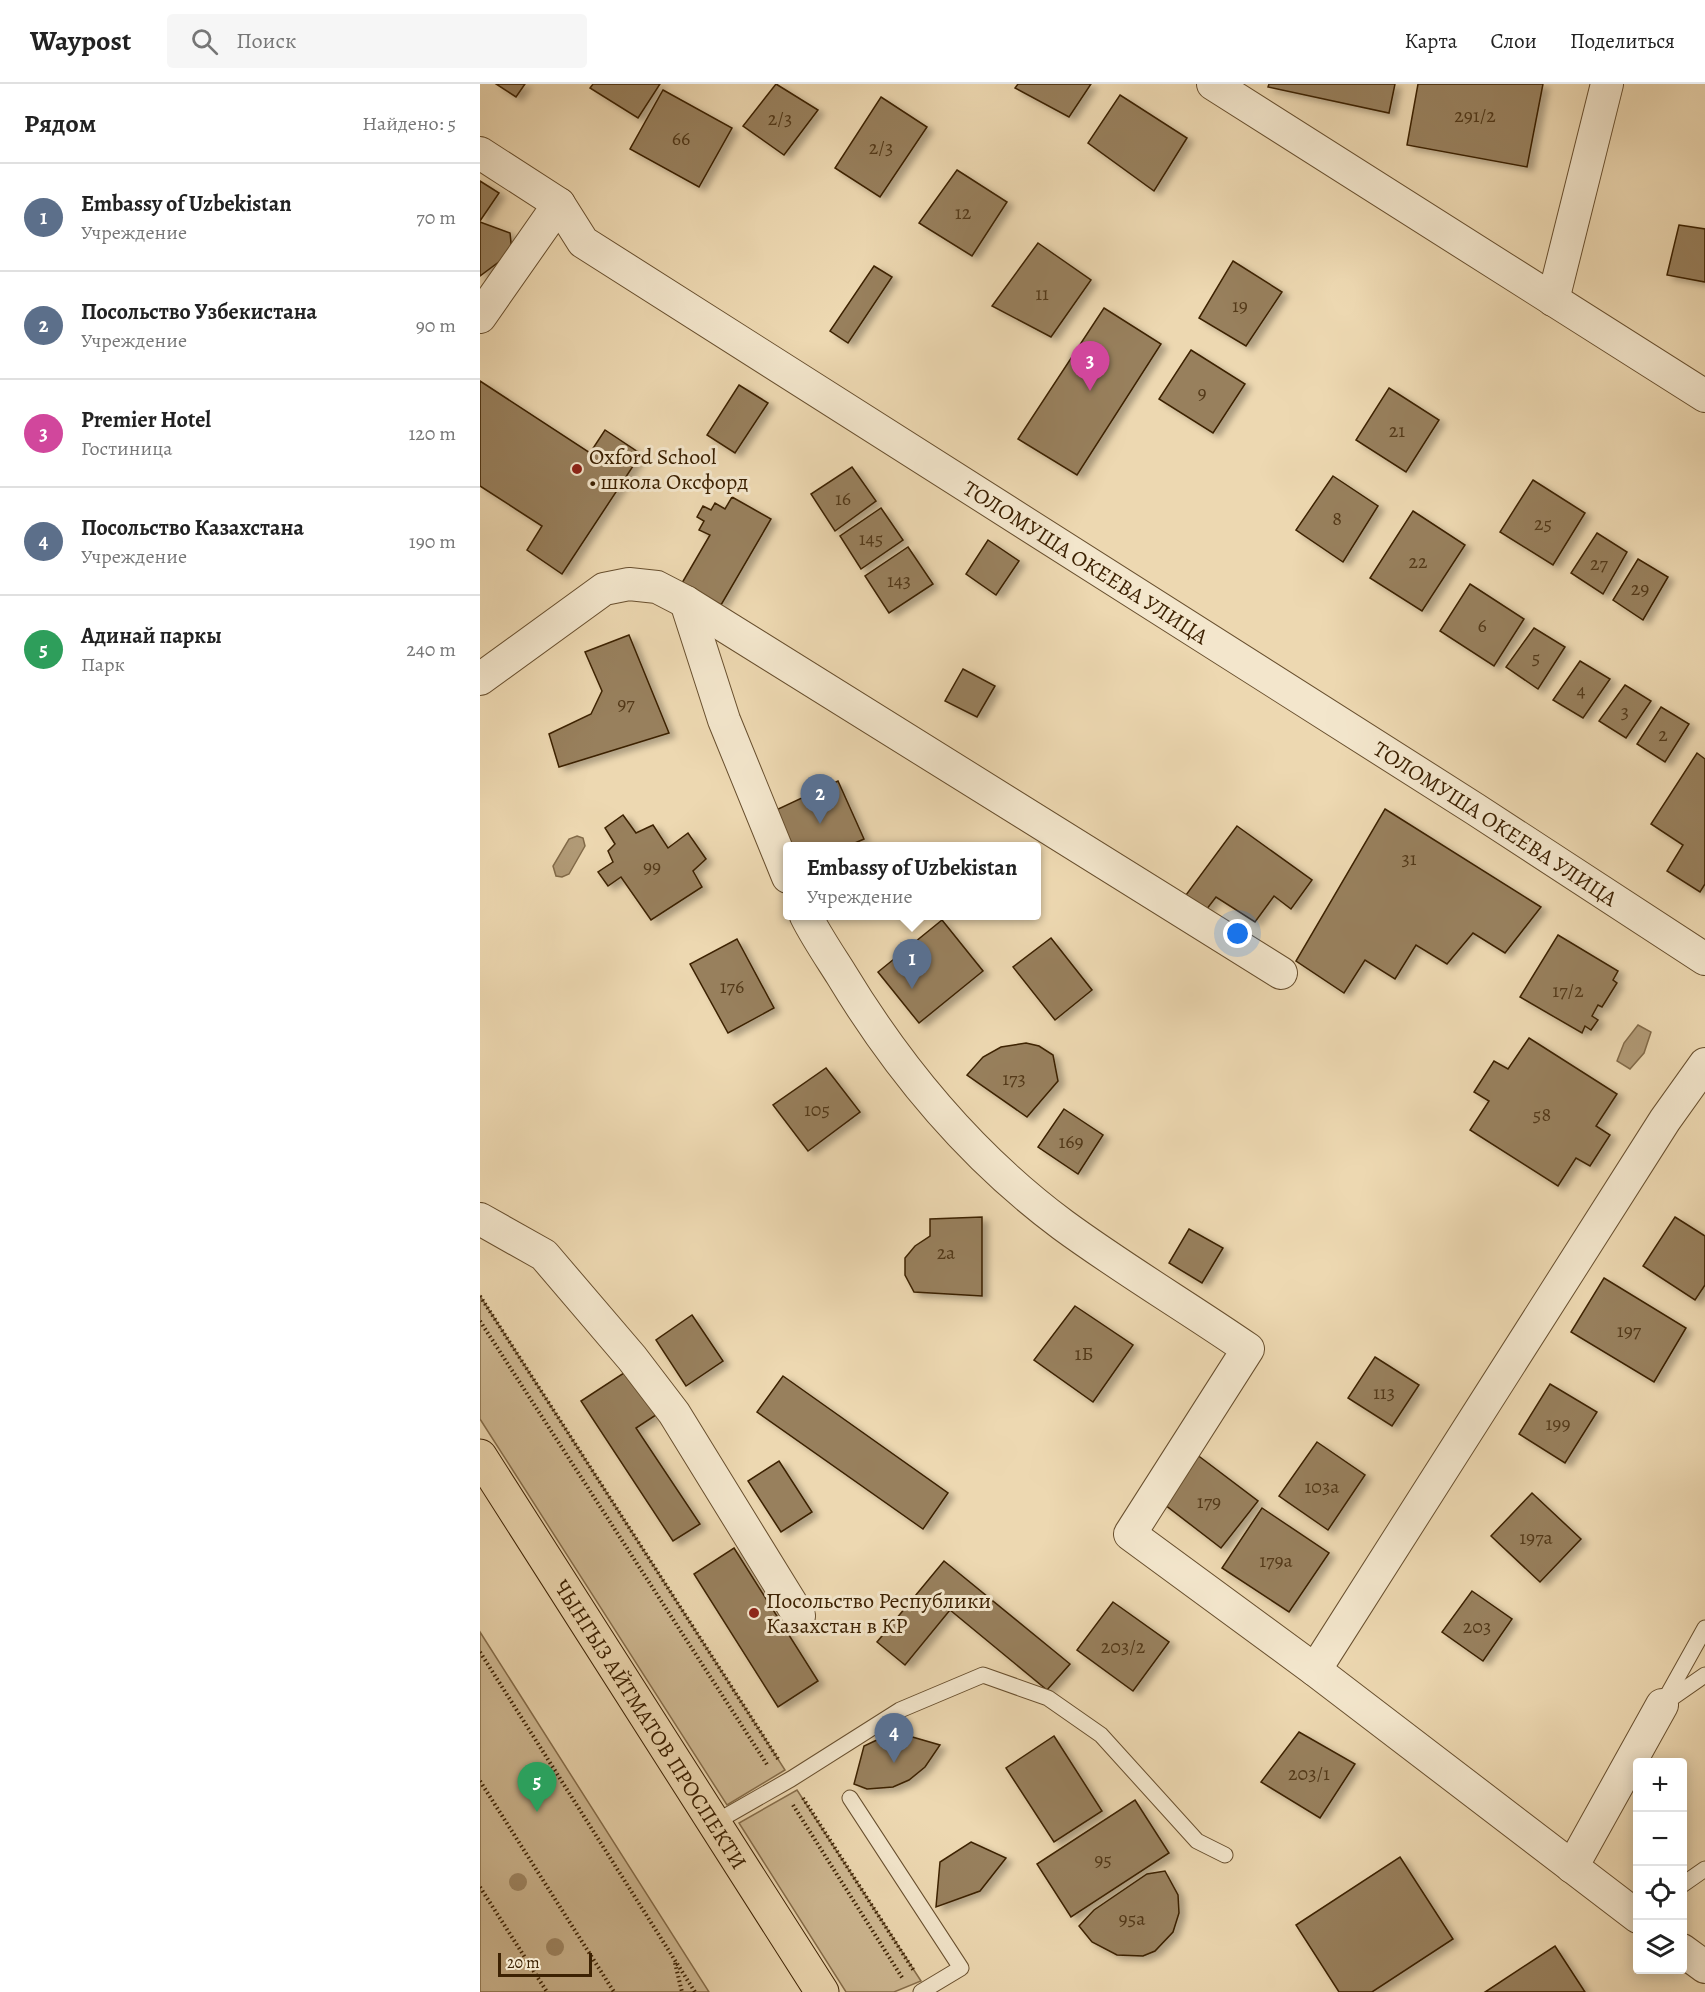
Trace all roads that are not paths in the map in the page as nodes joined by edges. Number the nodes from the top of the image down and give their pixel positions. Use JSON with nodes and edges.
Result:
{"nodes":[{"id":1,"x":1213,"y":84,"type":"edge"},
{"id":2,"x":1607,"y":84,"type":"edge"},
{"id":3,"x":480,"y":153,"type":"edge"},
{"id":4,"x":559,"y":204,"type":"junction"},
{"id":5,"x":1553,"y":300,"type":"junction"},
{"id":6,"x":480,"y":318,"type":"edge"},
{"id":7,"x":1705,"y":396,"type":"edge"},
{"id":8,"x":686,"y":602,"type":"junction"},
{"id":9,"x":480,"y":679,"type":"edge"},
{"id":10,"x":783,"y":865,"type":"edge"},
{"id":11,"x":809,"y":920,"type":"edge"},
{"id":12,"x":1705,"y":959,"type":"edge"},
{"id":13,"x":1281,"y":973,"type":"dead end"},
{"id":14,"x":1705,"y":1064,"type":"edge"},
{"id":15,"x":480,"y":1219,"type":"edge"},
{"id":16,"x":480,"y":1456,"type":"edge"},
{"id":17,"x":799,"y":1616,"type":"dead end"},
{"id":18,"x":1705,"y":1628,"type":"edge"},
{"id":19,"x":1315,"y":1670,"type":"junction"},
{"id":20,"x":1705,"y":1675,"type":"edge"},
{"id":21,"x":1662,"y":1705,"type":"junction"},
{"id":22,"x":850,"y":1798,"type":"dead end"},
{"id":23,"x":714,"y":1823,"type":"junction"},
{"id":24,"x":1225,"y":1855,"type":"dead end"},
{"id":25,"x":1572,"y":1867,"type":"junction"},
{"id":26,"x":1705,"y":1869,"type":"edge"},
{"id":27,"x":1687,"y":1882,"type":"edge"},
{"id":28,"x":1633,"y":1914,"type":"edge"},
{"id":29,"x":1687,"y":1953,"type":"edge"},
{"id":30,"x":1705,"y":1967,"type":"edge"},
{"id":31,"x":924,"y":1991,"type":"edge"},
{"id":32,"x":822,"y":1992,"type":"edge"}],
"edges":[{"from":1,"to":5,"type":"street"},
{"from":2,"to":5,"type":"street"},
{"from":3,"to":4,"type":"street","name":"ТОЛОМУША ОКЕЕВА УЛИЦА"},
{"from":4,"to":6,"type":"street"},
{"from":4,"to":12,"type":"street","name":"ТОЛОМУША ОКЕЕВА УЛИЦА"},
{"from":5,"to":7,"type":"street"},
{"from":8,"to":9,"type":"street"},
{"from":8,"to":10,"type":"street"},
{"from":8,"to":13,"type":"street"},
{"from":11,"to":19,"type":"street"},
{"from":14,"to":19,"type":"street"},
{"from":15,"to":17,"type":"street"},
{"from":16,"to":23,"type":"main road","name":"ЧЫНГЫЗ АЙТМАТОВ ПРОСПЕКТИ"},
{"from":18,"to":21,"type":"lane"},
{"from":19,"to":25,"type":"street"},
{"from":20,"to":21,"type":"lane"},
{"from":21,"to":25,"type":"street"},
{"from":22,"to":31,"type":"lane"},
{"from":23,"to":24,"type":"lane"},
{"from":23,"to":32,"type":"main road","name":"ЧЫНГЫЗ АЙТМАТОВ ПРОСПЕКТИ"},
{"from":25,"to":28,"type":"street"},
{"from":26,"to":27,"type":"lane"},
{"from":29,"to":30,"type":"street"}]}
